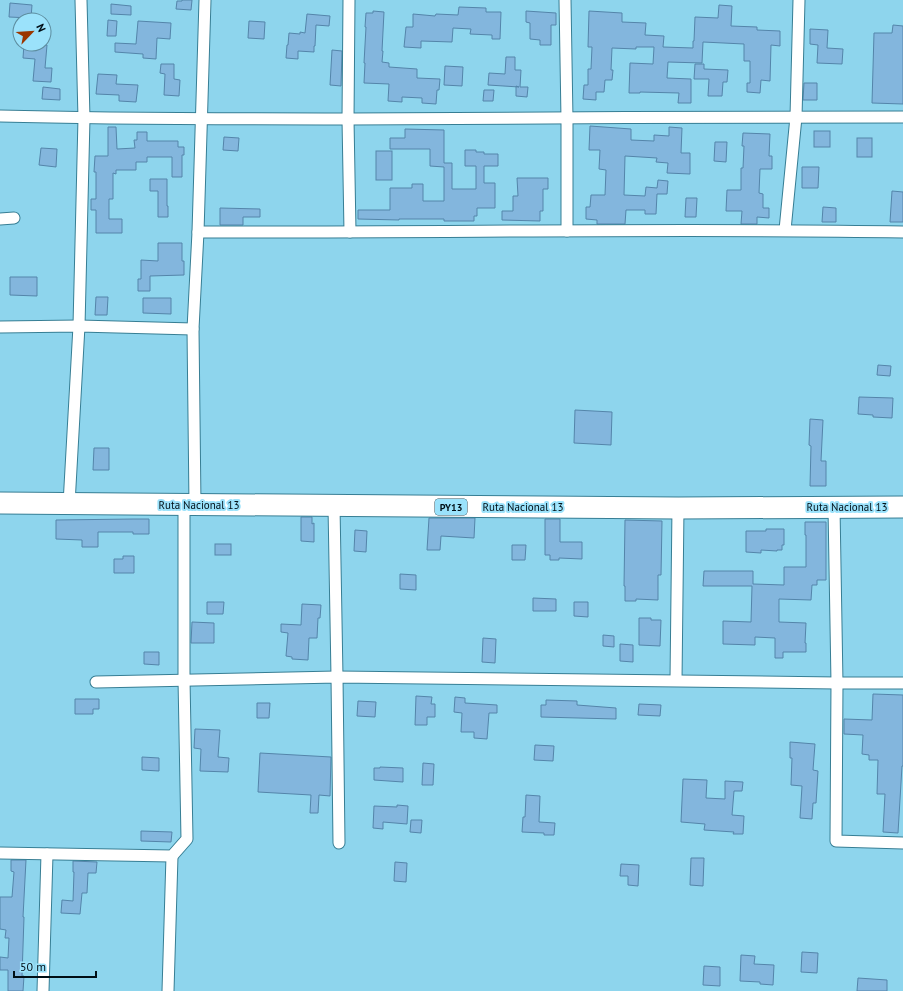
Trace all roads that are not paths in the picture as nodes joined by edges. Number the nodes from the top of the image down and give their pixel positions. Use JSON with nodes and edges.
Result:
{"nodes":[{"id":1,"x":81,"y":0,"type":"edge"},
{"id":2,"x":205,"y":0,"type":"edge"},
{"id":3,"x":349,"y":0,"type":"edge"},
{"id":4,"x":565,"y":0,"type":"edge"},
{"id":5,"x":799,"y":0,"type":"edge"},
{"id":6,"x":0,"y":116,"type":"edge"},
{"id":7,"x":796,"y":117,"type":"junction"},
{"id":8,"x":84,"y":118,"type":"junction"},
{"id":9,"x":903,"y":118,"type":"edge"},
{"id":10,"x":348,"y":119,"type":"junction"},
{"id":11,"x":567,"y":119,"type":"junction"},
{"id":12,"x":201,"y":120,"type":"junction"},
{"id":13,"x":14,"y":218,"type":"dead end"},
{"id":14,"x":0,"y":219,"type":"edge"},
{"id":15,"x":785,"y":230,"type":"junction"},
{"id":16,"x":567,"y":231,"type":"junction"},
{"id":17,"x":198,"y":232,"type":"junction"},
{"id":18,"x":350,"y":232,"type":"junction"},
{"id":19,"x":903,"y":232,"type":"edge"},
{"id":20,"x":78,"y":326,"type":"junction"},
{"id":21,"x":0,"y":327,"type":"edge"},
{"id":22,"x":192,"y":329,"type":"junction"},
{"id":23,"x":0,"y":503,"type":"edge"},
{"id":24,"x":70,"y":504,"type":"junction"},
{"id":25,"x":189,"y":505,"type":"junction"},
{"id":26,"x":334,"y":506,"type":"junction"},
{"id":27,"x":903,"y":507,"type":"edge"},
{"id":28,"x":678,"y":508,"type":"junction"},
{"id":29,"x":834,"y":508,"type":"junction"},
{"id":30,"x":337,"y":677,"type":"junction"},
{"id":31,"x":184,"y":679,"type":"junction"},
{"id":32,"x":676,"y":680,"type":"junction"},
{"id":33,"x":96,"y":682,"type":"dead end"},
{"id":34,"x":837,"y":683,"type":"junction"},
{"id":35,"x":903,"y":683,"type":"edge"},
{"id":36,"x":339,"y":843,"type":"dead end"},
{"id":37,"x":903,"y":843,"type":"edge"},
{"id":38,"x":0,"y":853,"type":"edge"},
{"id":39,"x":47,"y":854,"type":"junction"},
{"id":40,"x":172,"y":856,"type":"junction"},
{"id":41,"x":43,"y":991,"type":"edge"},
{"id":42,"x":168,"y":991,"type":"edge"}],
"edges":[{"from":1,"to":8,"type":"street"},
{"from":2,"to":12,"type":"street"},
{"from":3,"to":10,"type":"street"},
{"from":4,"to":11,"type":"street"},
{"from":5,"to":7,"type":"street"},
{"from":6,"to":8,"type":"street"},
{"from":7,"to":9,"type":"street"},
{"from":7,"to":11,"type":"street"},
{"from":7,"to":15,"type":"street"},
{"from":8,"to":12,"type":"street"},
{"from":8,"to":20,"type":"street"},
{"from":10,"to":11,"type":"street"},
{"from":10,"to":12,"type":"street"},
{"from":10,"to":18,"type":"street"},
{"from":11,"to":16,"type":"street"},
{"from":12,"to":17,"type":"street"},
{"from":13,"to":14,"type":"street"},
{"from":15,"to":16,"type":"street"},
{"from":15,"to":19,"type":"street"},
{"from":16,"to":18,"type":"street"},
{"from":17,"to":18,"type":"street"},
{"from":17,"to":22,"type":"street"},
{"from":20,"to":21,"type":"street"},
{"from":20,"to":22,"type":"street"},
{"from":20,"to":24,"type":"street"},
{"from":22,"to":25,"type":"street"},
{"from":23,"to":24,"type":"highway","name":"Ruta Nacional 13","number":"PY13"},
{"from":24,"to":25,"type":"highway","name":"Ruta Nacional 13","number":"PY13"},
{"from":25,"to":26,"type":"highway","name":"Ruta Nacional 13","number":"PY13"},
{"from":25,"to":31,"type":"street"},
{"from":26,"to":28,"type":"highway","name":"Ruta Nacional 13","number":"PY13"},
{"from":26,"to":30,"type":"street"},
{"from":27,"to":29,"type":"highway","name":"Ruta Nacional 13","number":"PY13"},
{"from":28,"to":29,"type":"highway","name":"Ruta Nacional 13","number":"PY13"},
{"from":28,"to":32,"type":"street"},
{"from":29,"to":34,"type":"street"},
{"from":30,"to":31,"type":"street"},
{"from":30,"to":32,"type":"street"},
{"from":30,"to":36,"type":"street"},
{"from":31,"to":33,"type":"street"},
{"from":31,"to":40,"type":"street"},
{"from":32,"to":34,"type":"street"},
{"from":34,"to":35,"type":"street"},
{"from":34,"to":37,"type":"street"},
{"from":38,"to":39,"type":"street"},
{"from":39,"to":40,"type":"street"},
{"from":39,"to":41,"type":"street"},
{"from":40,"to":42,"type":"street"}]}
